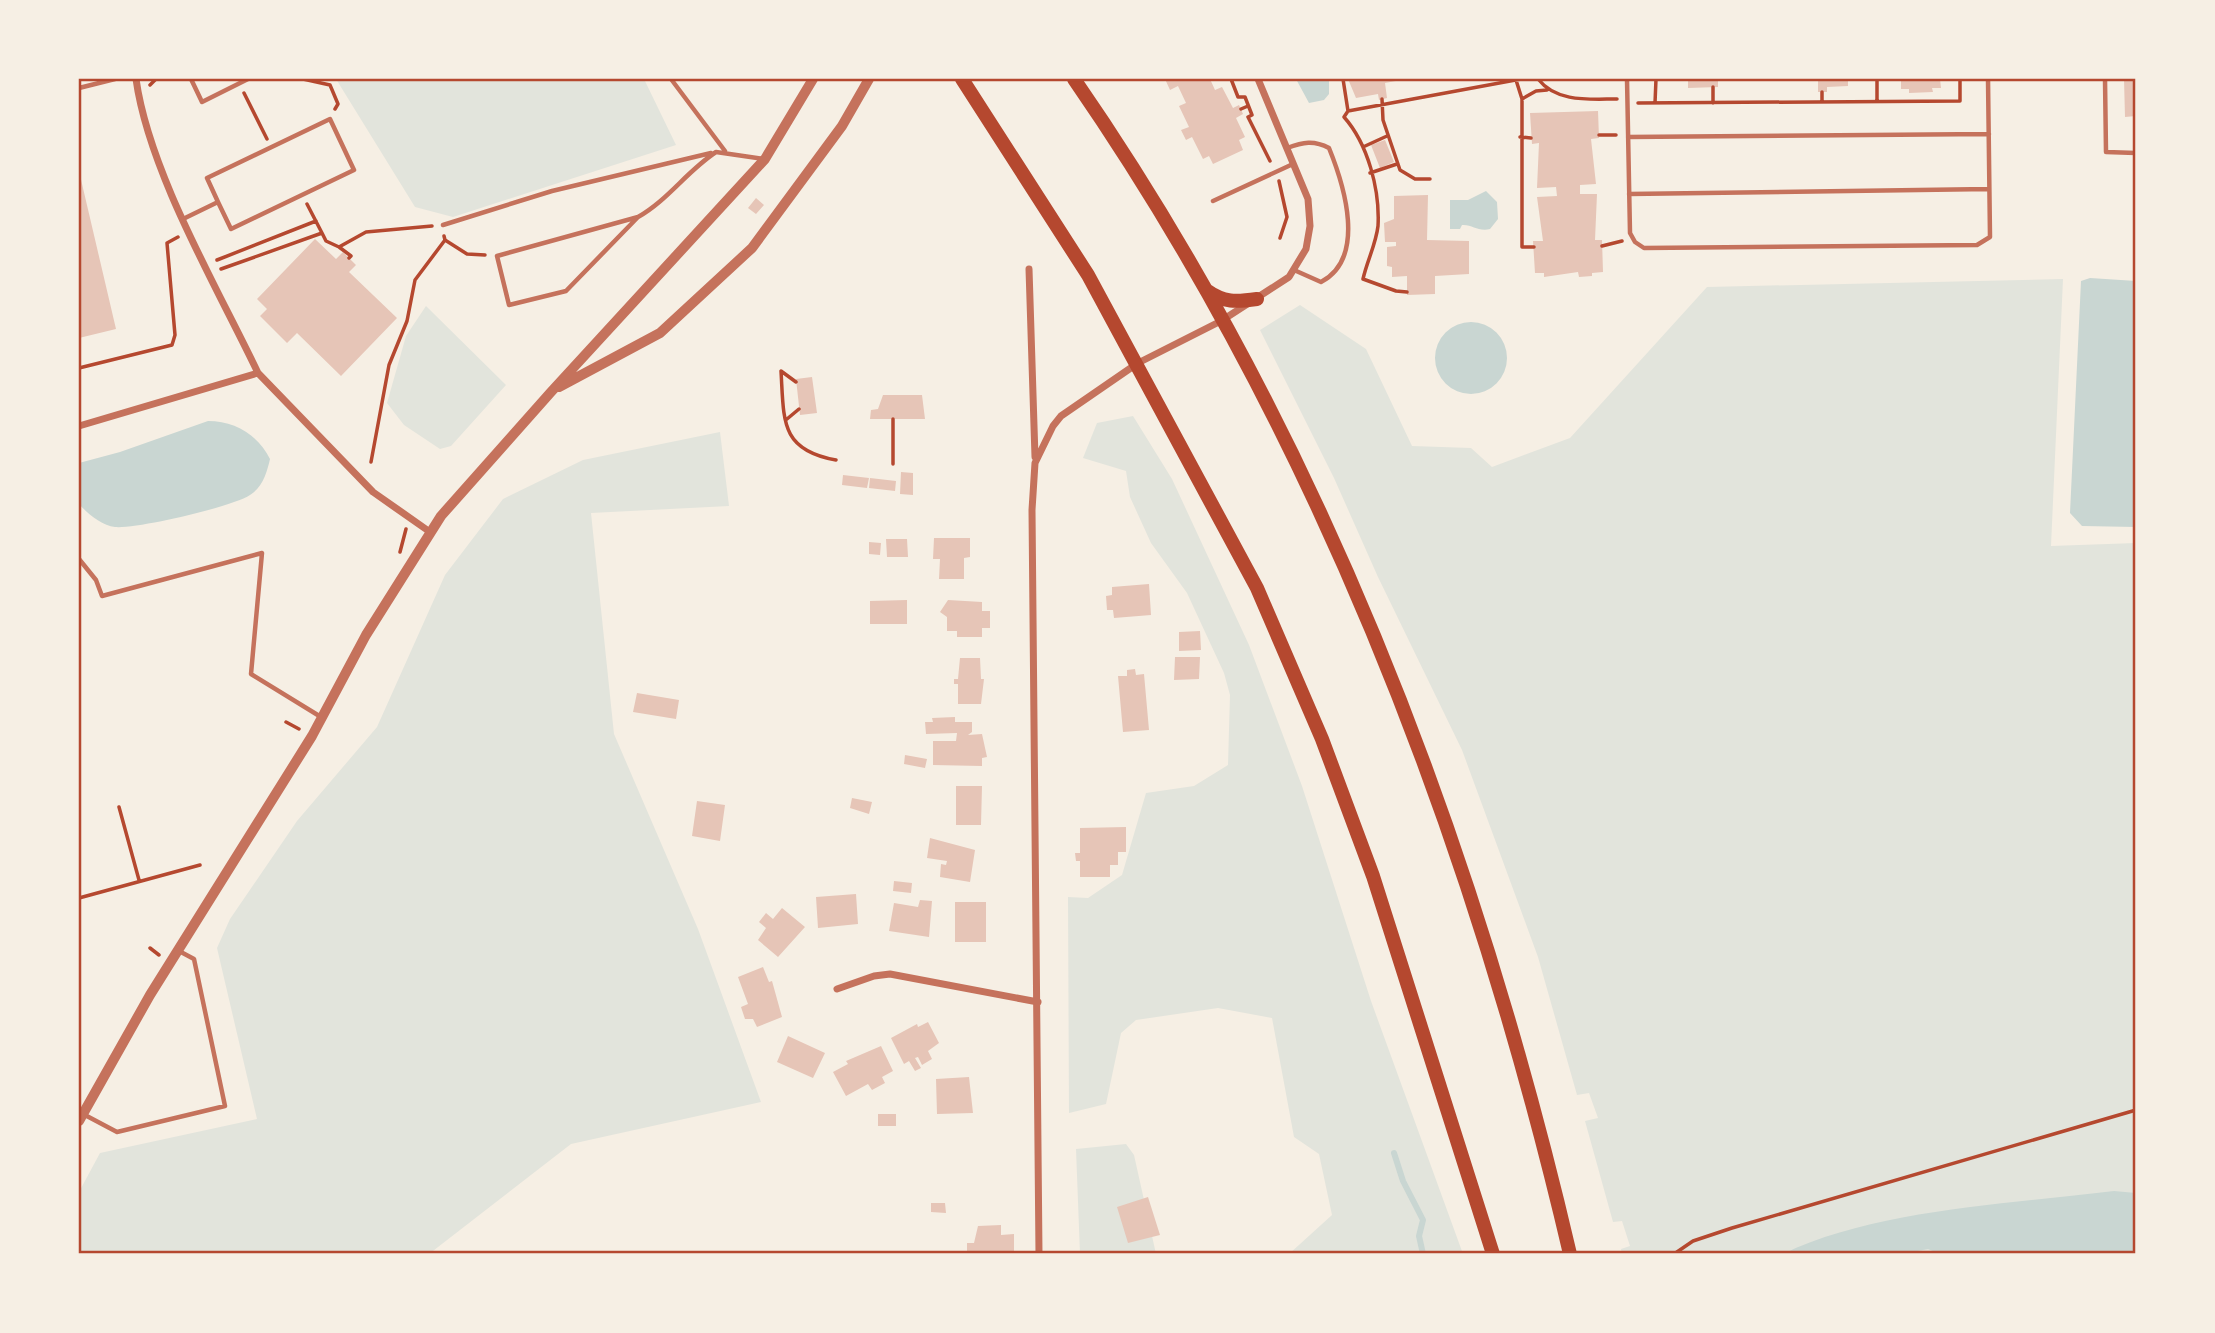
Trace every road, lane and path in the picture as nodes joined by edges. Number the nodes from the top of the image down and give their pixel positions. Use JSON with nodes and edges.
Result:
{"nodes":[{"id":1,"x":115,"y":79,"type":"edge"},
{"id":2,"x":135,"y":79,"type":"edge"},
{"id":3,"x":191,"y":79,"type":"edge"},
{"id":4,"x":248,"y":79,"type":"edge"},
{"id":5,"x":303,"y":79,"type":"edge"},
{"id":6,"x":671,"y":79,"type":"edge"},
{"id":7,"x":813,"y":79,"type":"edge"},
{"id":8,"x":869,"y":79,"type":"edge"},
{"id":9,"x":962,"y":79,"type":"edge"},
{"id":10,"x":1074,"y":79,"type":"edge"},
{"id":11,"x":1231,"y":79,"type":"edge"},
{"id":12,"x":1258,"y":79,"type":"edge"},
{"id":13,"x":1343,"y":79,"type":"edge"},
{"id":14,"x":1490,"y":79,"type":"edge"},
{"id":15,"x":1519,"y":79,"type":"edge"},
{"id":16,"x":1538,"y":79,"type":"edge"},
{"id":17,"x":1627,"y":79,"type":"edge"},
{"id":18,"x":1656,"y":79,"type":"edge"},
{"id":19,"x":1877,"y":79,"type":"edge"},
{"id":20,"x":1960,"y":79,"type":"edge"},
{"id":21,"x":1988,"y":79,"type":"edge"},
{"id":22,"x":2105,"y":79,"type":"edge"},
{"id":23,"x":1492,"y":85,"type":"junction"},
{"id":24,"x":1713,"y":87,"type":"dead end"},
{"id":25,"x":79,"y":88,"type":"edge"},
{"id":26,"x":1550,"y":90,"type":"junction"},
{"id":27,"x":1822,"y":92,"type":"dead end"},
{"id":28,"x":1382,"y":99,"type":"dead end"},
{"id":29,"x":1522,"y":99,"type":"junction"},
{"id":30,"x":1877,"y":100,"type":"junction"},
{"id":31,"x":1822,"y":102,"type":"junction"},
{"id":32,"x":1627,"y":103,"type":"junction"},
{"id":33,"x":1655,"y":103,"type":"junction"},
{"id":34,"x":1713,"y":103,"type":"junction"},
{"id":35,"x":251,"y":106,"type":"dead end"},
{"id":36,"x":1248,"y":106,"type":"junction"},
{"id":37,"x":1384,"y":106,"type":"junction"},
{"id":38,"x":1241,"y":109,"type":"dead end"},
{"id":39,"x":1348,"y":111,"type":"junction"},
{"id":40,"x":330,"y":119,"type":"junction"},
{"id":41,"x":260,"y":125,"type":"dead end"},
{"id":42,"x":1989,"y":134,"type":"junction"},
{"id":43,"x":1599,"y":135,"type":"dead end"},
{"id":44,"x":1618,"y":135,"type":"dead end"},
{"id":45,"x":1387,"y":136,"type":"junction"},
{"id":46,"x":1520,"y":137,"type":"junction"},
{"id":47,"x":1628,"y":137,"type":"junction"},
{"id":48,"x":1531,"y":138,"type":"dead end"},
{"id":49,"x":1363,"y":147,"type":"junction"},
{"id":50,"x":1287,"y":148,"type":"junction"},
{"id":51,"x":716,"y":152,"type":"junction"},
{"id":52,"x":726,"y":152,"type":"junction"},
{"id":53,"x":2136,"y":153,"type":"edge"},
{"id":54,"x":765,"y":159,"type":"junction"},
{"id":55,"x":1293,"y":164,"type":"junction"},
{"id":56,"x":1396,"y":164,"type":"junction"},
{"id":57,"x":1275,"y":172,"type":"junction"},
{"id":58,"x":1370,"y":173,"type":"junction"},
{"id":59,"x":1430,"y":179,"type":"dead end"},
{"id":60,"x":1989,"y":189,"type":"junction"},
{"id":61,"x":302,"y":194,"type":"junction"},
{"id":62,"x":1629,"y":194,"type":"junction"},
{"id":63,"x":1213,"y":201,"type":"dead end"},
{"id":64,"x":218,"y":202,"type":"junction"},
{"id":65,"x":638,"y":216,"type":"junction"},
{"id":66,"x":183,"y":219,"type":"junction"},
{"id":67,"x":316,"y":221,"type":"junction"},
{"id":68,"x":443,"y":226,"type":"junction"},
{"id":69,"x":190,"y":231,"type":"junction"},
{"id":70,"x":1377,"y":231,"type":"junction"},
{"id":71,"x":1384,"y":232,"type":"dead end"},
{"id":72,"x":322,"y":233,"type":"junction"},
{"id":73,"x":1280,"y":238,"type":"dead end"},
{"id":74,"x":445,"y":240,"type":"junction"},
{"id":75,"x":339,"y":247,"type":"junction"},
{"id":76,"x":1534,"y":247,"type":"dead end"},
{"id":77,"x":497,"y":256,"type":"junction"},
{"id":78,"x":349,"y":258,"type":"dead end"},
{"id":79,"x":217,"y":260,"type":"dead end"},
{"id":80,"x":221,"y":269,"type":"dead end"},
{"id":81,"x":1030,"y":269,"type":"dead end"},
{"id":82,"x":1294,"y":269,"type":"junction"},
{"id":83,"x":1203,"y":288,"type":"junction"},
{"id":84,"x":1407,"y":292,"type":"dead end"},
{"id":85,"x":1258,"y":299,"type":"junction"},
{"id":86,"x":1222,"y":321,"type":"junction"},
{"id":87,"x":1138,"y":363,"type":"junction"},
{"id":88,"x":79,"y":368,"type":"edge"},
{"id":89,"x":258,"y":373,"type":"junction"},
{"id":90,"x":796,"y":382,"type":"dead end"},
{"id":91,"x":551,"y":392,"type":"junction"},
{"id":92,"x":799,"y":409,"type":"dead end"},
{"id":93,"x":787,"y":419,"type":"junction"},
{"id":94,"x":893,"y":419,"type":"dead end"},
{"id":95,"x":79,"y":426,"type":"edge"},
{"id":96,"x":836,"y":460,"type":"dead end"},
{"id":97,"x":371,"y":462,"type":"dead end"},
{"id":98,"x":1035,"y":463,"type":"junction"},
{"id":99,"x":893,"y":464,"type":"dead end"},
{"id":100,"x":410,"y":517,"type":"junction"},
{"id":101,"x":430,"y":531,"type":"junction"},
{"id":102,"x":79,"y":559,"type":"edge"},
{"id":103,"x":394,"y":561,"type":"dead end"},
{"id":104,"x":309,"y":709,"type":"junction"},
{"id":105,"x":322,"y":718,"type":"junction"},
{"id":106,"x":293,"y":739,"type":"dead end"},
{"id":107,"x":119,"y":807,"type":"dead end"},
{"id":108,"x":200,"y":865,"type":"dead end"},
{"id":109,"x":138,"y":880,"type":"junction"},
{"id":110,"x":79,"y":898,"type":"edge"},
{"id":111,"x":165,"y":945,"type":"dead end"},
{"id":112,"x":178,"y":951,"type":"junction"},
{"id":113,"x":152,"y":966,"type":"dead end"},
{"id":114,"x":837,"y":989,"type":"dead end"},
{"id":115,"x":1038,"y":1002,"type":"junction"},
{"id":116,"x":2136,"y":1110,"type":"edge"},
{"id":117,"x":81,"y":1117,"type":"edge"},
{"id":118,"x":1039,"y":1254,"type":"edge"},
{"id":119,"x":1493,"y":1254,"type":"edge"},
{"id":120,"x":1570,"y":1254,"type":"edge"},
{"id":121,"x":1674,"y":1254,"type":"edge"}],
"edges":[{"from":1,"to":25,"type":"lane"},
{"from":2,"to":66,"type":"street"},
{"from":3,"to":4,"type":"lane"},
{"from":5,"to":40,"type":"path"},
{"from":6,"to":52,"type":"lane"},
{"from":7,"to":54,"type":"street"},
{"from":8,"to":91,"type":"street"},
{"from":9,"to":87,"type":"main road"},
{"from":10,"to":83,"type":"main road"},
{"from":11,"to":36,"type":"path"},
{"from":12,"to":50,"type":"street"},
{"from":13,"to":39,"type":"path"},
{"from":14,"to":23,"type":"path"},
{"from":15,"to":23,"type":"path"},
{"from":15,"to":29,"type":"path"},
{"from":16,"to":26,"type":"path"},
{"from":17,"to":32,"type":"lane"},
{"from":18,"to":33,"type":"path"},
{"from":19,"to":30,"type":"path"},
{"from":20,"to":30,"type":"path"},
{"from":21,"to":42,"type":"lane"},
{"from":22,"to":53,"type":"lane"},
{"from":23,"to":37,"type":"path"},
{"from":24,"to":34,"type":"path"},
{"from":26,"to":29,"type":"path"},
{"from":26,"to":32,"type":"path"},
{"from":27,"to":31,"type":"path"},
{"from":28,"to":37,"type":"path"},
{"from":29,"to":46,"type":"path"},
{"from":30,"to":31,"type":"path"},
{"from":31,"to":34,"type":"path"},
{"from":32,"to":33,"type":"path"},
{"from":32,"to":47,"type":"lane"},
{"from":33,"to":34,"type":"path"},
{"from":35,"to":41,"type":"path"},
{"from":36,"to":38,"type":"path"},
{"from":36,"to":57,"type":"path"},
{"from":37,"to":39,"type":"path"},
{"from":37,"to":45,"type":"path"},
{"from":39,"to":49,"type":"path"},
{"from":40,"to":61,"type":"lane"},
{"from":40,"to":64,"type":"lane"},
{"from":42,"to":47,"type":"lane"},
{"from":42,"to":60,"type":"lane"},
{"from":43,"to":44,"type":"path"},
{"from":45,"to":49,"type":"path"},
{"from":45,"to":56,"type":"path"},
{"from":46,"to":48,"type":"path"},
{"from":46,"to":76,"type":"path"},
{"from":47,"to":62,"type":"lane"},
{"from":49,"to":58,"type":"path"},
{"from":50,"to":55,"type":"street"},
{"from":50,"to":82,"type":"lane"},
{"from":51,"to":52,"type":"lane"},
{"from":51,"to":65,"type":"lane"},
{"from":51,"to":68,"type":"lane"},
{"from":52,"to":54,"type":"lane"},
{"from":54,"to":91,"type":"street"},
{"from":55,"to":57,"type":"lane"},
{"from":55,"to":82,"type":"street"},
{"from":56,"to":58,"type":"path"},
{"from":56,"to":59,"type":"path"},
{"from":57,"to":63,"type":"lane"},
{"from":57,"to":73,"type":"path"},
{"from":58,"to":70,"type":"path"},
{"from":60,"to":62,"type":"lane"},
{"from":60,"to":62,"type":"lane"},
{"from":61,"to":64,"type":"lane"},
{"from":61,"to":67,"type":"path"},
{"from":64,"to":66,"type":"lane"},
{"from":65,"to":77,"type":"lane"},
{"from":65,"to":77,"type":"lane"},
{"from":66,"to":69,"type":"street"},
{"from":67,"to":72,"type":"path"},
{"from":67,"to":79,"type":"path"},
{"from":68,"to":74,"type":"path"},
{"from":68,"to":75,"type":"path"},
{"from":69,"to":88,"type":"path"},
{"from":69,"to":89,"type":"street"},
{"from":70,"to":71,"type":"path"},
{"from":70,"to":84,"type":"path"},
{"from":72,"to":75,"type":"path"},
{"from":72,"to":80,"type":"path"},
{"from":74,"to":77,"type":"path"},
{"from":74,"to":97,"type":"path"},
{"from":75,"to":78,"type":"path"},
{"from":81,"to":98,"type":"street"},
{"from":82,"to":85,"type":"street"},
{"from":83,"to":85,"type":"main road"},
{"from":83,"to":86,"type":"main road"},
{"from":85,"to":86,"type":"street"},
{"from":86,"to":87,"type":"street"},
{"from":86,"to":120,"type":"main road"},
{"from":87,"to":98,"type":"street"},
{"from":87,"to":119,"type":"main road"},
{"from":89,"to":95,"type":"street"},
{"from":89,"to":100,"type":"street"},
{"from":90,"to":93,"type":"path"},
{"from":91,"to":101,"type":"street"},
{"from":92,"to":93,"type":"path"},
{"from":93,"to":96,"type":"path"},
{"from":94,"to":99,"type":"path"},
{"from":98,"to":115,"type":"street"},
{"from":100,"to":101,"type":"street"},
{"from":100,"to":103,"type":"path"},
{"from":101,"to":105,"type":"street"},
{"from":102,"to":104,"type":"lane"},
{"from":104,"to":105,"type":"lane"},
{"from":104,"to":106,"type":"path"},
{"from":105,"to":112,"type":"street"},
{"from":107,"to":109,"type":"path"},
{"from":108,"to":109,"type":"path"},
{"from":109,"to":110,"type":"path"},
{"from":111,"to":113,"type":"path"},
{"from":112,"to":117,"type":"street"},
{"from":112,"to":117,"type":"lane"},
{"from":114,"to":115,"type":"street"},
{"from":115,"to":118,"type":"street"},
{"from":116,"to":121,"type":"path"}]}
